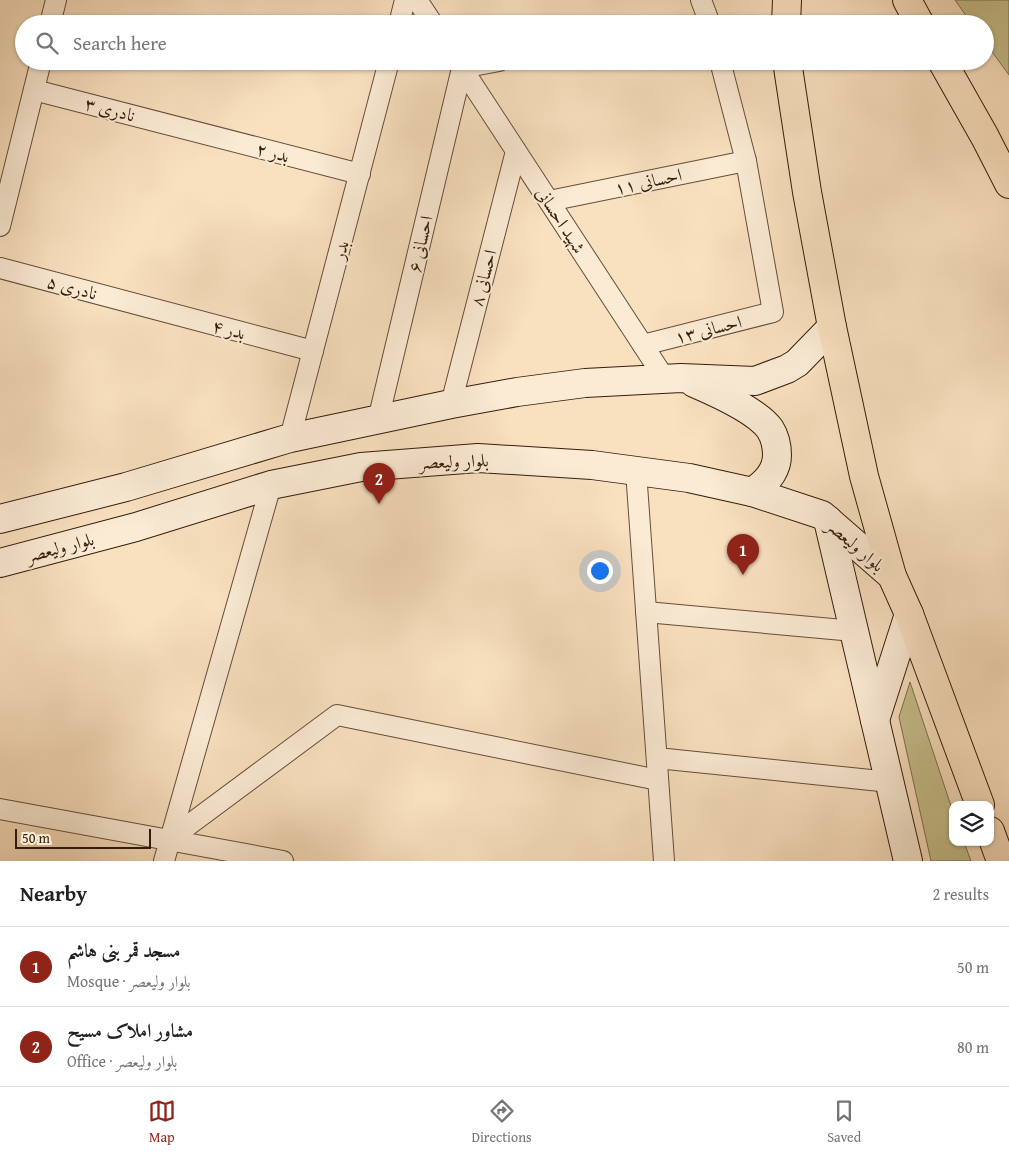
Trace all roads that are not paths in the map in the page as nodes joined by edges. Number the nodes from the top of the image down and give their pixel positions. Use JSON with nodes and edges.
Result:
{"nodes":[{"id":1,"x":56,"y":0,"type":"edge"},
{"id":2,"x":405,"y":0,"type":"edge"},
{"id":3,"x":418,"y":0,"type":"edge"},
{"id":4,"x":701,"y":0,"type":"edge"},
{"id":5,"x":906,"y":0,"type":"edge"},
{"id":6,"x":52,"y":15,"type":"edge"},
{"id":7,"x":401,"y":15,"type":"edge"},
{"id":8,"x":427,"y":15,"type":"edge"},
{"id":9,"x":703,"y":15,"type":"edge"},
{"id":10,"x":915,"y":15,"type":"edge"},
{"id":11,"x":39,"y":70,"type":"edge"},
{"id":12,"x":387,"y":70,"type":"edge"},
{"id":13,"x":459,"y":70,"type":"edge"},
{"id":14,"x":463,"y":70,"type":"edge"},
{"id":15,"x":722,"y":70,"type":"edge"},
{"id":16,"x":788,"y":70,"type":"edge"},
{"id":17,"x":947,"y":70,"type":"edge"},
{"id":18,"x":34,"y":90,"type":"junction"},
{"id":19,"x":186,"y":129,"type":"joint"},
{"id":20,"x":985,"y":136,"type":"junction"},
{"id":21,"x":1009,"y":149,"type":"edge"},
{"id":22,"x":516,"y":151,"type":"junction"},
{"id":23,"x":746,"y":161,"type":"junction"},
{"id":24,"x":7,"y":168,"type":"edge"},
{"id":25,"x":360,"y":174,"type":"junction"},
{"id":26,"x":1009,"y":184,"type":"edge"},
{"id":27,"x":549,"y":201,"type":"junction"},
{"id":28,"x":0,"y":226,"type":"edge"},
{"id":29,"x":0,"y":268,"type":"edge"},
{"id":30,"x":144,"y":306,"type":"joint"},
{"id":31,"x":832,"y":327,"type":"junction"},
{"id":32,"x":643,"y":345,"type":"junction"},
{"id":33,"x":313,"y":351,"type":"junction"},
{"id":34,"x":673,"y":378,"type":"junction"},
{"id":35,"x":450,"y":404,"type":"junction"},
{"id":36,"x":378,"y":420,"type":"junction"},
{"id":37,"x":290,"y":438,"type":"junction"},
{"id":38,"x":636,"y":471,"type":"junction"},
{"id":39,"x":271,"y":485,"type":"junction"},
{"id":40,"x":752,"y":492,"type":"junction"},
{"id":41,"x":0,"y":518,"type":"edge"},
{"id":42,"x":828,"y":520,"type":"junction"},
{"id":43,"x":0,"y":563,"type":"edge"},
{"id":44,"x":892,"y":576,"type":"junction"},
{"id":45,"x":646,"y":612,"type":"junction"},
{"id":46,"x":909,"y":614,"type":"junction"},
{"id":47,"x":854,"y":631,"type":"junction"},
{"id":48,"x":875,"y":720,"type":"junction"},
{"id":49,"x":657,"y":758,"type":"junction"},
{"id":50,"x":658,"y":780,"type":"junction"},
{"id":51,"x":890,"y":782,"type":"junction"},
{"id":52,"x":979,"y":801,"type":"edge"},
{"id":53,"x":0,"y":808,"type":"edge"},
{"id":54,"x":170,"y":839,"type":"junction"},
{"id":55,"x":994,"y":841,"type":"edge"},
{"id":56,"x":164,"y":861,"type":"edge"},
{"id":57,"x":283,"y":861,"type":"edge"},
{"id":58,"x":664,"y":861,"type":"edge"},
{"id":59,"x":908,"y":861,"type":"edge"},
{"id":60,"x":1002,"y":861,"type":"edge"}],
"edges":[{"from":1,"to":6,"type":"street"},
{"from":2,"to":7,"type":"street"},
{"from":3,"to":8,"type":"street"},
{"from":4,"to":9,"type":"street"},
{"from":5,"to":10,"type":"highway"},
{"from":11,"to":18,"type":"street"},
{"from":12,"to":25,"type":"street","name":"بدر"},
{"from":13,"to":36,"type":"street","name":"احسانی ۶"},
{"from":14,"to":22,"type":"street","name":"شهید احسانی"},
{"from":15,"to":23,"type":"street"},
{"from":16,"to":31,"type":"highway"},
{"from":17,"to":20,"type":"highway"},
{"from":18,"to":19,"type":"street","name":"نادری ۳"},
{"from":18,"to":24,"type":"street"},
{"from":19,"to":25,"type":"street","name":"بدر ۲"},
{"from":20,"to":21,"type":"main road"},
{"from":20,"to":26,"type":"highway"},
{"from":22,"to":27,"type":"street","name":"شهید احسانی"},
{"from":22,"to":35,"type":"street","name":"احسانی ۸"},
{"from":23,"to":27,"type":"street","name":"احسانی ۱۱"},
{"from":23,"to":32,"type":"street","name":"احسانی ۱۳"},
{"from":24,"to":28,"type":"street"},
{"from":25,"to":33,"type":"street","name":"بدر"},
{"from":27,"to":32,"type":"street","name":"شهید احسانی"},
{"from":29,"to":30,"type":"street","name":"نادری ۵"},
{"from":30,"to":33,"type":"street","name":"بدر ۴"},
{"from":31,"to":34,"type":"main road"},
{"from":31,"to":44,"type":"highway"},
{"from":32,"to":34,"type":"street","name":"شهید احسانی"},
{"from":33,"to":37,"type":"street","name":"بدر"},
{"from":34,"to":35,"type":"main road"},
{"from":34,"to":40,"type":"main road"},
{"from":35,"to":36,"type":"main road"},
{"from":36,"to":37,"type":"main road"},
{"from":37,"to":41,"type":"main road"},
{"from":38,"to":39,"type":"main road","name":"بلوار ولیعصر"},
{"from":38,"to":40,"type":"main road","name":"بلوار ولیعصر"},
{"from":38,"to":45,"type":"street"},
{"from":39,"to":43,"type":"main road","name":"بلوار ولیعصر"},
{"from":39,"to":54,"type":"street"},
{"from":40,"to":42,"type":"main road","name":"بلوار ولیعصر"},
{"from":42,"to":44,"type":"main road","name":"بلوار ولیعصر"},
{"from":42,"to":47,"type":"main road"},
{"from":44,"to":46,"type":"highway"},
{"from":45,"to":47,"type":"street"},
{"from":45,"to":49,"type":"street"},
{"from":46,"to":48,"type":"main road"},
{"from":46,"to":52,"type":"highway"},
{"from":47,"to":48,"type":"main road"},
{"from":48,"to":51,"type":"main road"},
{"from":49,"to":50,"type":"street"},
{"from":49,"to":51,"type":"street"},
{"from":50,"to":54,"type":"street"},
{"from":50,"to":58,"type":"street"},
{"from":51,"to":59,"type":"main road"},
{"from":53,"to":54,"type":"street"},
{"from":54,"to":56,"type":"street"},
{"from":54,"to":57,"type":"street"},
{"from":55,"to":60,"type":"highway"}]}
